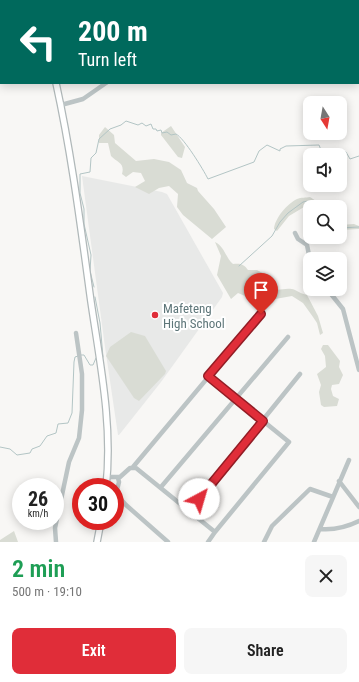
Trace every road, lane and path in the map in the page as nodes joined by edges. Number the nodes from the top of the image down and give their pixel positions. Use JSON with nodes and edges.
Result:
{"nodes":[{"id":1,"x":56,"y":84,"type":"edge"},
{"id":2,"x":105,"y":84,"type":"edge"},
{"id":3,"x":61,"y":105,"type":"junction"},
{"id":4,"x":295,"y":233,"type":"dead end"},
{"id":5,"x":308,"y":252,"type":"edge"},
{"id":6,"x":333,"y":296,"type":"edge"},
{"id":7,"x":261,"y":314,"type":"dead end"},
{"id":8,"x":76,"y":333,"type":"dead end"},
{"id":9,"x":288,"y":337,"type":"dead end"},
{"id":10,"x":359,"y":370,"type":"edge"},
{"id":11,"x":300,"y":374,"type":"dead end"},
{"id":12,"x":208,"y":376,"type":"junction"},
{"id":13,"x":236,"y":398,"type":"junction"},
{"id":14,"x":263,"y":421,"type":"junction"},
{"id":15,"x":349,"y":460,"type":"dead end"},
{"id":16,"x":133,"y":467,"type":"junction"},
{"id":17,"x":107,"y":478,"type":"edge"},
{"id":18,"x":118,"y":478,"type":"edge"},
{"id":19,"x":339,"y":481,"type":"junction"},
{"id":20,"x":162,"y":487,"type":"junction"},
{"id":21,"x":333,"y":497,"type":"junction"},
{"id":22,"x":124,"y":503,"type":"edge"},
{"id":23,"x":359,"y":507,"type":"edge"},
{"id":24,"x":190,"y":510,"type":"junction"},
{"id":25,"x":359,"y":520,"type":"edge"},
{"id":26,"x":321,"y":529,"type":"junction"},
{"id":27,"x":99,"y":530,"type":"edge"},
{"id":28,"x":216,"y":532,"type":"junction"},
{"id":29,"x":56,"y":542,"type":"edge"},
{"id":30,"x":97,"y":542,"type":"edge"},
{"id":31,"x":168,"y":542,"type":"edge"},
{"id":32,"x":208,"y":542,"type":"edge"},
{"id":33,"x":264,"y":542,"type":"edge"},
{"id":34,"x":314,"y":542,"type":"edge"}],
"edges":[{"from":1,"to":3,"type":"main road"},
{"from":2,"to":3,"type":"street"},
{"from":3,"to":17,"type":"main road"},
{"from":4,"to":5,"type":"street"},
{"from":6,"to":10,"type":"street"},
{"from":7,"to":12,"type":"street"},
{"from":8,"to":29,"type":"street"},
{"from":9,"to":13,"type":"street"},
{"from":11,"to":14,"type":"street"},
{"from":12,"to":13,"type":"street"},
{"from":12,"to":16,"type":"street"},
{"from":13,"to":14,"type":"street"},
{"from":13,"to":20,"type":"street"},
{"from":14,"to":24,"type":"street"},
{"from":14,"to":28,"type":"street"},
{"from":15,"to":19,"type":"street"},
{"from":16,"to":18,"type":"street"},
{"from":16,"to":20,"type":"street"},
{"from":19,"to":21,"type":"street"},
{"from":19,"to":23,"type":"street"},
{"from":20,"to":24,"type":"street"},
{"from":21,"to":26,"type":"street"},
{"from":21,"to":33,"type":"street"},
{"from":22,"to":31,"type":"street"},
{"from":24,"to":28,"type":"street"},
{"from":25,"to":26,"type":"street"},
{"from":26,"to":34,"type":"street"},
{"from":27,"to":30,"type":"main road"},
{"from":28,"to":32,"type":"street"}]}
